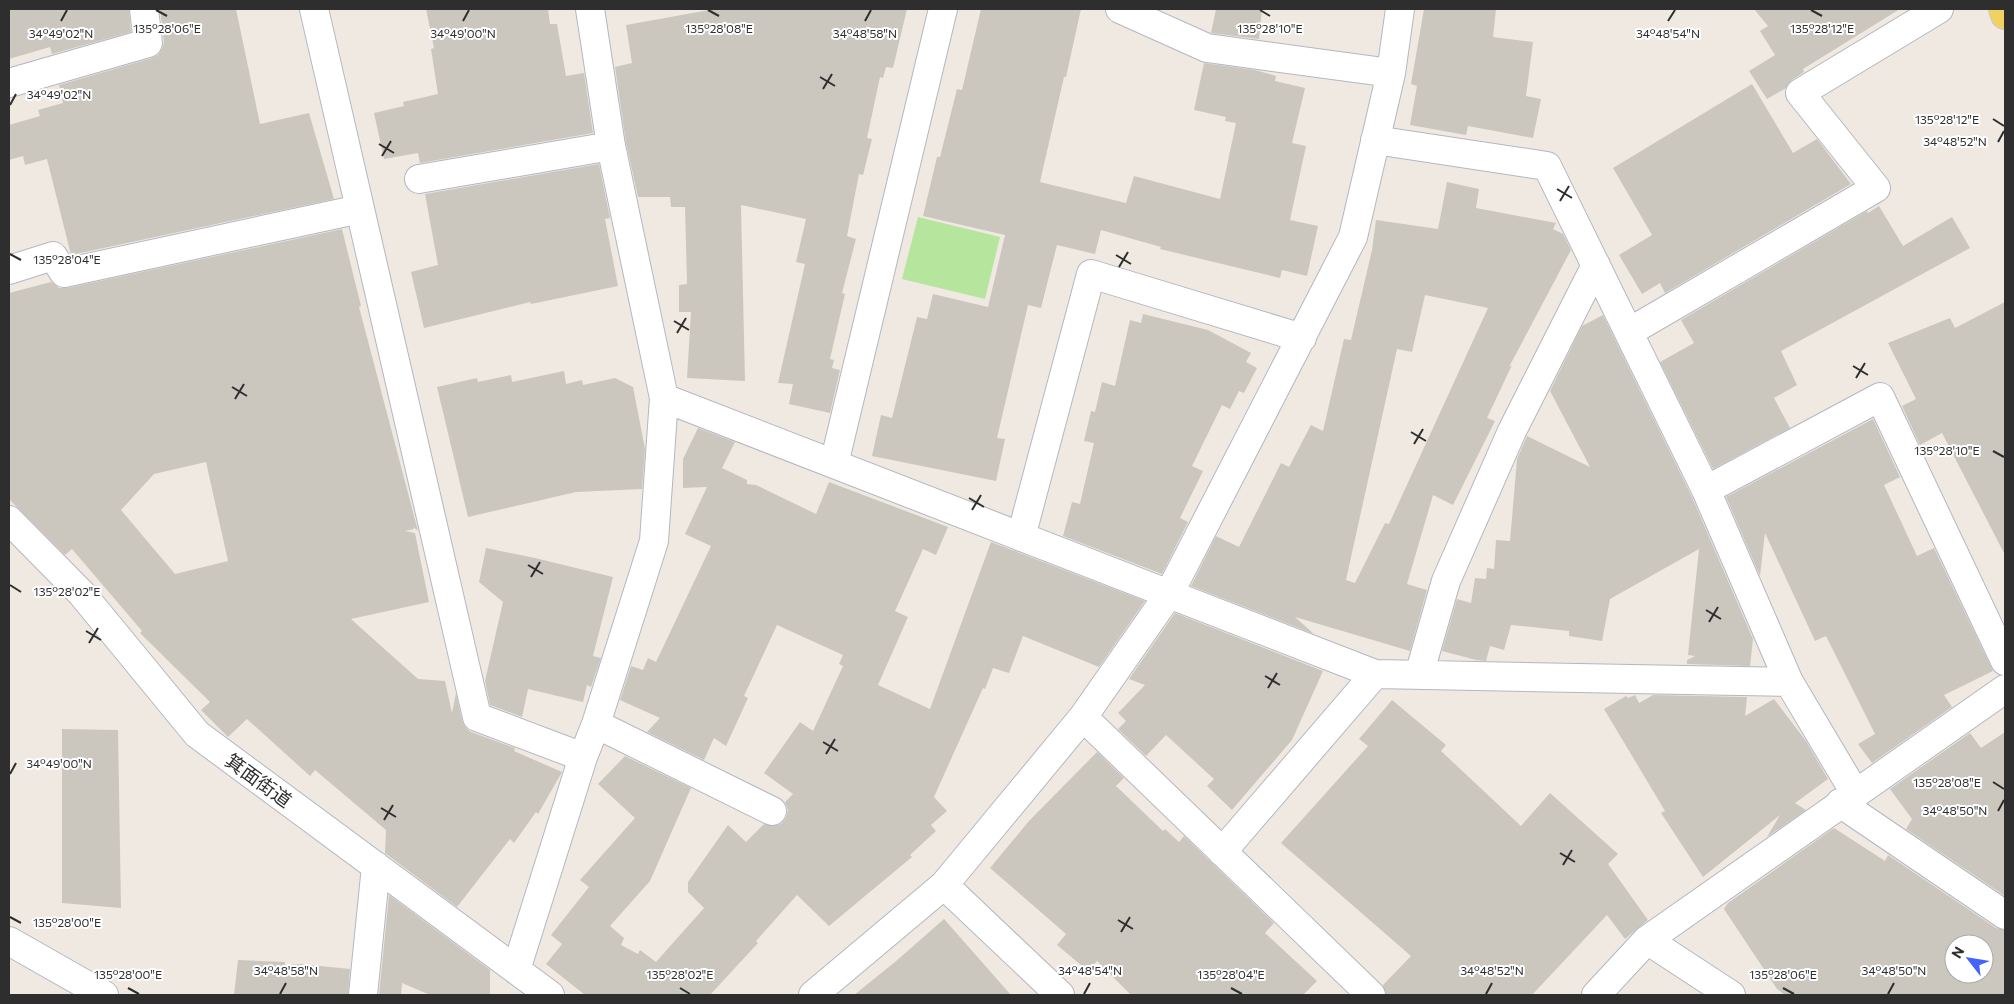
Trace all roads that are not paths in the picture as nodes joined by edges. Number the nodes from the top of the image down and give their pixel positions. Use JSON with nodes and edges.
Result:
{"nodes":[{"id":1,"x":144,"y":9,"type":"edge"},
{"id":2,"x":314,"y":9,"type":"edge"},
{"id":3,"x":590,"y":9,"type":"edge"},
{"id":4,"x":943,"y":9,"type":"edge"},
{"id":5,"x":1120,"y":9,"type":"edge"},
{"id":6,"x":1400,"y":9,"type":"edge"},
{"id":7,"x":1939,"y":9,"type":"edge"},
{"id":8,"x":2003,"y":9,"type":"edge"},
{"id":9,"x":2005,"y":15,"type":"edge"},
{"id":10,"x":1391,"y":74,"type":"junction"},
{"id":11,"x":9,"y":83,"type":"edge"},
{"id":12,"x":1375,"y":140,"type":"junction"},
{"id":13,"x":611,"y":146,"type":"junction"},
{"id":14,"x":419,"y":179,"type":"dead end"},
{"id":15,"x":360,"y":209,"type":"junction"},
{"id":16,"x":1596,"y":265,"type":"junction"},
{"id":17,"x":9,"y":270,"type":"edge"},
{"id":18,"x":1629,"y":332,"type":"junction"},
{"id":19,"x":1302,"y":338,"type":"junction"},
{"id":20,"x":664,"y":398,"type":"junction"},
{"id":21,"x":834,"y":464,"type":"junction"},
{"id":22,"x":1706,"y":490,"type":"junction"},
{"id":23,"x":9,"y":520,"type":"edge"},
{"id":24,"x":1021,"y":536,"type":"junction"},
{"id":25,"x":1169,"y":594,"type":"junction"},
{"id":26,"x":2005,"y":661,"type":"edge"},
{"id":27,"x":1375,"y":674,"type":"junction"},
{"id":28,"x":1419,"y":675,"type":"junction"},
{"id":29,"x":1788,"y":682,"type":"junction"},
{"id":30,"x":2005,"y":689,"type":"edge"},
{"id":31,"x":1082,"y":716,"type":"junction"},
{"id":32,"x":596,"y":724,"type":"junction"},
{"id":33,"x":583,"y":757,"type":"junction"},
{"id":34,"x":1848,"y":798,"type":"junction"},
{"id":35,"x":772,"y":811,"type":"dead end"},
{"id":36,"x":1222,"y":852,"type":"junction"},
{"id":37,"x":376,"y":866,"type":"junction"},
{"id":38,"x":944,"y":885,"type":"junction"},
{"id":39,"x":2005,"y":915,"type":"edge"},
{"id":40,"x":9,"y":940,"type":"edge"},
{"id":41,"x":1647,"y":940,"type":"junction"},
{"id":42,"x":516,"y":970,"type":"junction"},
{"id":43,"x":104,"y":995,"type":"edge"},
{"id":44,"x":363,"y":995,"type":"edge"},
{"id":45,"x":550,"y":995,"type":"edge"},
{"id":46,"x":814,"y":995,"type":"edge"},
{"id":47,"x":1060,"y":995,"type":"edge"},
{"id":48,"x":1371,"y":995,"type":"edge"},
{"id":49,"x":1596,"y":995,"type":"edge"},
{"id":50,"x":1731,"y":995,"type":"edge"}],
"edges":[{"from":1,"to":11,"type":"street"},
{"from":2,"to":15,"type":"street"},
{"from":3,"to":13,"type":"street"},
{"from":4,"to":21,"type":"street"},
{"from":5,"to":10,"type":"street"},
{"from":6,"to":10,"type":"street"},
{"from":7,"to":18,"type":"street"},
{"from":8,"to":9,"type":"main road"},
{"from":10,"to":12,"type":"street"},
{"from":12,"to":16,"type":"street"},
{"from":12,"to":19,"type":"street"},
{"from":13,"to":14,"type":"street"},
{"from":13,"to":20,"type":"street"},
{"from":15,"to":17,"type":"street"},
{"from":15,"to":33,"type":"street"},
{"from":16,"to":18,"type":"street"},
{"from":16,"to":28,"type":"street"},
{"from":18,"to":22,"type":"street"},
{"from":19,"to":24,"type":"street"},
{"from":19,"to":25,"type":"street"},
{"from":20,"to":21,"type":"street"},
{"from":20,"to":32,"type":"street"},
{"from":21,"to":24,"type":"street"},
{"from":22,"to":26,"type":"street"},
{"from":22,"to":29,"type":"street"},
{"from":23,"to":37,"type":"street","name":"箕面街道"},
{"from":24,"to":25,"type":"street"},
{"from":25,"to":27,"type":"street"},
{"from":25,"to":31,"type":"street"},
{"from":27,"to":28,"type":"street"},
{"from":27,"to":36,"type":"street"},
{"from":28,"to":29,"type":"street"},
{"from":29,"to":34,"type":"street"},
{"from":30,"to":34,"type":"street"},
{"from":31,"to":36,"type":"street"},
{"from":31,"to":38,"type":"street"},
{"from":32,"to":33,"type":"street"},
{"from":32,"to":35,"type":"street"},
{"from":33,"to":42,"type":"street"},
{"from":34,"to":39,"type":"street"},
{"from":34,"to":41,"type":"street"},
{"from":36,"to":48,"type":"street"},
{"from":37,"to":42,"type":"street","name":"箕面街道"},
{"from":37,"to":44,"type":"street"},
{"from":38,"to":46,"type":"street"},
{"from":38,"to":47,"type":"street"},
{"from":40,"to":43,"type":"street"},
{"from":41,"to":49,"type":"street"},
{"from":41,"to":50,"type":"street"},
{"from":42,"to":45,"type":"street","name":"箕面街道"}]}
